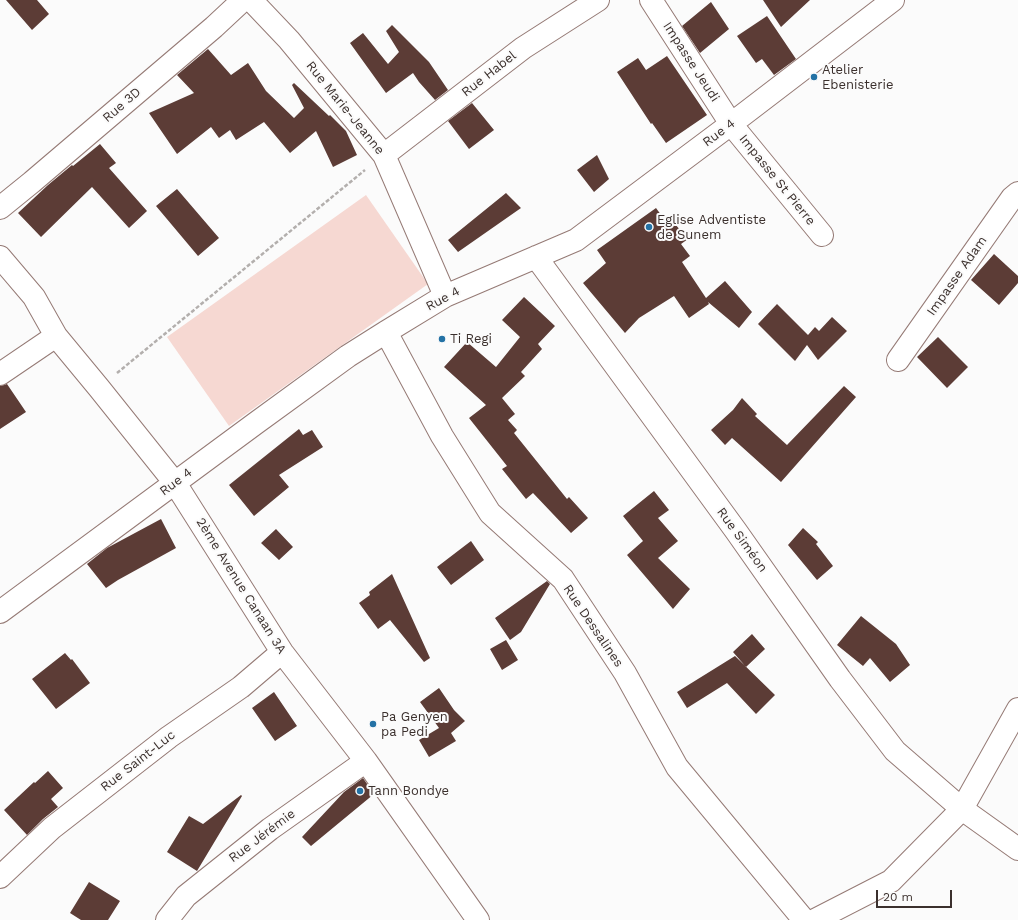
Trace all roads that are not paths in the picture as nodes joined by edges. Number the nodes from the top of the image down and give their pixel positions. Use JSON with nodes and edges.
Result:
{"nodes":[{"id":1,"x":243,"y":0,"type":"edge"},
{"id":2,"x":251,"y":0,"type":"edge"},
{"id":3,"x":598,"y":0,"type":"edge"},
{"id":4,"x":651,"y":0,"type":"edge"},
{"id":5,"x":893,"y":0,"type":"edge"},
{"id":6,"x":731,"y":124,"type":"junction"},
{"id":7,"x":384,"y":155,"type":"junction"},
{"id":8,"x":1018,"y":194,"type":"edge"},
{"id":9,"x":0,"y":208,"type":"edge"},
{"id":10,"x":822,"y":235,"type":"dead end"},
{"id":11,"x":0,"y":257,"type":"edge"},
{"id":12,"x":536,"y":257,"type":"junction"},
{"id":13,"x":445,"y":296,"type":"junction"},
{"id":14,"x":386,"y":332,"type":"junction"},
{"id":15,"x":56,"y":336,"type":"junction"},
{"id":16,"x":898,"y":360,"type":"dead end"},
{"id":17,"x":0,"y":374,"type":"edge"},
{"id":18,"x":175,"y":482,"type":"junction"},
{"id":19,"x":0,"y":612,"type":"edge"},
{"id":20,"x":282,"y":652,"type":"junction"},
{"id":21,"x":1018,"y":709,"type":"edge"},
{"id":22,"x":366,"y":761,"type":"junction"},
{"id":23,"x":962,"y":809,"type":"junction"},
{"id":24,"x":1018,"y":849,"type":"edge"},
{"id":25,"x":0,"y":877,"type":"edge"},
{"id":26,"x":472,"y":918,"type":"edge"},
{"id":27,"x":167,"y":920,"type":"edge"},
{"id":28,"x":804,"y":920,"type":"edge"},
{"id":29,"x":815,"y":920,"type":"edge"}],
"edges":[{"from":1,"to":9,"type":"street","name":"Rue 3D"},
{"from":2,"to":7,"type":"street","name":"Rue Marie-Jeanne"},
{"from":3,"to":7,"type":"street","name":"Rue Habel"},
{"from":4,"to":6,"type":"street","name":"Impasse Jeudi"},
{"from":5,"to":6,"type":"street","name":"Rue 4"},
{"from":6,"to":10,"type":"street","name":"Impasse St Pierre"},
{"from":6,"to":12,"type":"street","name":"Rue 4"},
{"from":7,"to":13,"type":"street","name":"Rue Marie-Jeanne"},
{"from":8,"to":16,"type":"street","name":"Impasse Adam"},
{"from":11,"to":15,"type":"street","name":"2ème Avenue Canaan 3A"},
{"from":12,"to":13,"type":"street","name":"Rue 4"},
{"from":12,"to":23,"type":"street","name":"Rue Siméon"},
{"from":13,"to":14,"type":"street","name":"Rue 4"},
{"from":14,"to":18,"type":"street","name":"Rue 4"},
{"from":14,"to":28,"type":"street","name":"Rue Dessalines"},
{"from":15,"to":17,"type":"street"},
{"from":15,"to":18,"type":"street","name":"2ème Avenue Canaan 3A"},
{"from":18,"to":19,"type":"street","name":"Rue 4"},
{"from":18,"to":20,"type":"street","name":"2ème Avenue Canaan 3A"},
{"from":20,"to":22,"type":"street","name":"2ème Avenue Canaan 3A"},
{"from":20,"to":25,"type":"street","name":"Rue Saint-Luc"},
{"from":21,"to":23,"type":"street"},
{"from":22,"to":26,"type":"street","name":"2ème Avenue Canaan 3A"},
{"from":22,"to":27,"type":"street","name":"Rue Jérémie"},
{"from":23,"to":24,"type":"street","name":"Rue Siméon"},
{"from":23,"to":29,"type":"street"}]}
